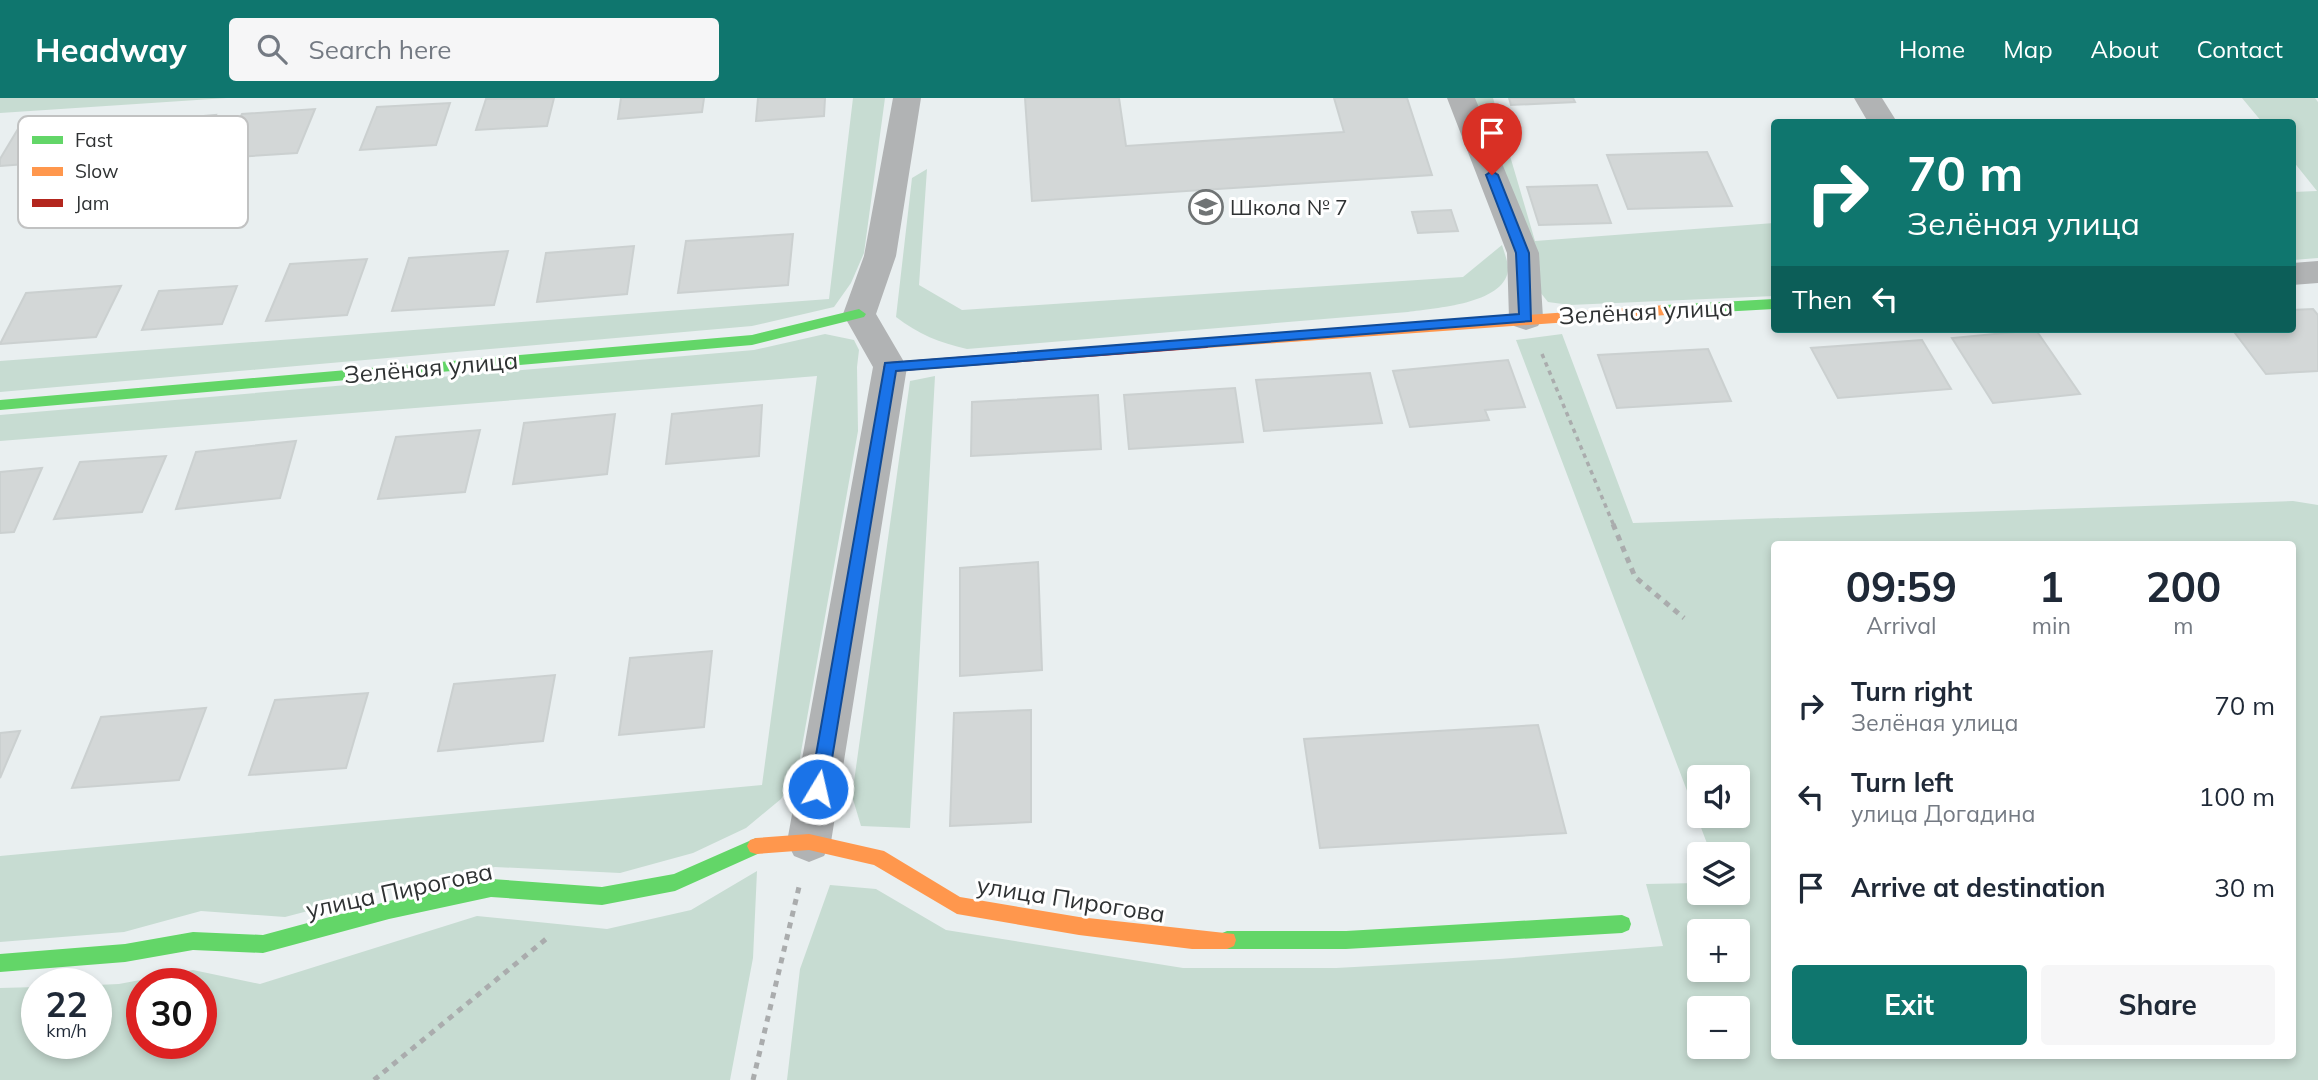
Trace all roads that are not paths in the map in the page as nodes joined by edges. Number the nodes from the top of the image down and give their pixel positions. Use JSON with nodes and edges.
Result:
{"nodes":[{"id":1,"x":908,"y":98,"type":"edge"},
{"id":2,"x":1461,"y":98,"type":"edge"},
{"id":3,"x":1868,"y":98,"type":"edge"},
{"id":4,"x":1880,"y":119,"type":"edge"},
{"id":5,"x":2318,"y":272,"type":"edge"},
{"id":6,"x":2296,"y":274,"type":"edge"},
{"id":7,"x":1771,"y":304,"type":"edge"},
{"id":8,"x":859,"y":314,"type":"junction"},
{"id":9,"x":1526,"y":318,"type":"junction"},
{"id":10,"x":890,"y":367,"type":"junction"},
{"id":11,"x":0,"y":405,"type":"edge"},
{"id":12,"x":810,"y":842,"type":"junction"},
{"id":13,"x":1622,"y":923,"type":"dead end"},
{"id":14,"x":0,"y":963,"type":"edge"}],
"edges":[{"from":1,"to":8,"type":"street"},
{"from":2,"to":9,"type":"street"},
{"from":3,"to":4,"type":"street"},
{"from":5,"to":6,"type":"street"},
{"from":7,"to":9,"type":"street","name":"Зелёная улица"},
{"from":8,"to":10,"type":"street"},
{"from":8,"to":11,"type":"street","name":"Зелёная улица"},
{"from":9,"to":10,"type":"street","name":"Зелёная улица"},
{"from":10,"to":12,"type":"street"},
{"from":12,"to":13,"type":"street","name":"улица Пирогова"},
{"from":12,"to":14,"type":"street","name":"улица Пирогова"}]}
